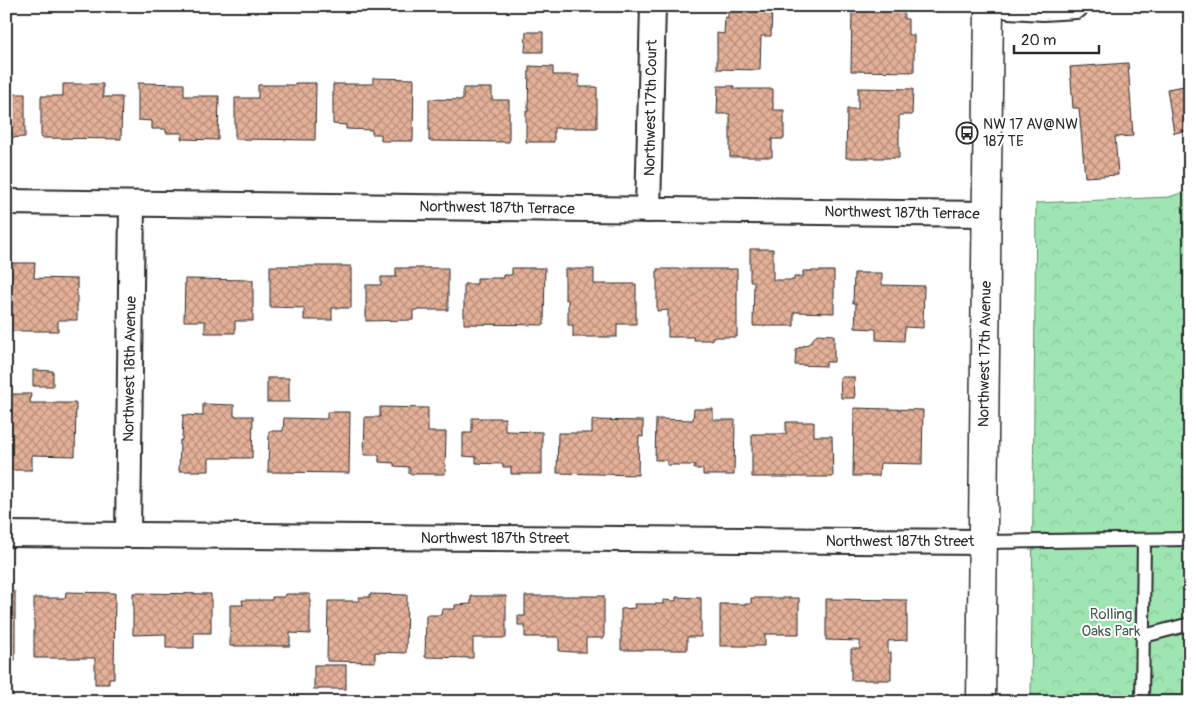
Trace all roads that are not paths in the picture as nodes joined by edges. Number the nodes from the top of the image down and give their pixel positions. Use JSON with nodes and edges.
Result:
{"nodes":[{"id":1,"x":653,"y":6,"type":"edge"},
{"id":2,"x":989,"y":6,"type":"edge"},
{"id":3,"x":1009,"y":6,"type":"edge"},
{"id":4,"x":1076,"y":6,"type":"edge"},
{"id":5,"x":6,"y":202,"type":"edge"},
{"id":6,"x":132,"y":204,"type":"junction"},
{"id":7,"x":648,"y":210,"type":"junction"},
{"id":8,"x":987,"y":214,"type":"junction"},
{"id":9,"x":6,"y":534,"type":"edge"},
{"id":10,"x":128,"y":535,"type":"junction"},
{"id":11,"x":1190,"y":539,"type":"edge"},
{"id":12,"x":1144,"y":540,"type":"junction"},
{"id":13,"x":983,"y":542,"type":"junction"},
{"id":14,"x":1190,"y":624,"type":"edge"},
{"id":15,"x":1144,"y":636,"type":"junction"},
{"id":16,"x":981,"y":702,"type":"edge"},
{"id":17,"x":1142,"y":702,"type":"edge"}],
"edges":[{"from":1,"to":7,"type":"street","name":"Northwest 17th Court"},
{"from":2,"to":8,"type":"street","name":"Northwest 17th Avenue"},
{"from":3,"to":4,"type":"street"},
{"from":5,"to":6,"type":"street","name":"Northwest 187th Terrace"},
{"from":6,"to":7,"type":"street","name":"Northwest 187th Terrace"},
{"from":6,"to":10,"type":"street","name":"Northwest 18th Avenue"},
{"from":7,"to":8,"type":"street","name":"Northwest 187th Terrace"},
{"from":8,"to":13,"type":"street","name":"Northwest 17th Avenue"},
{"from":9,"to":10,"type":"street","name":"Northwest 187th Street"},
{"from":10,"to":13,"type":"street","name":"Northwest 187th Street"},
{"from":11,"to":12,"type":"lane"},
{"from":12,"to":13,"type":"lane"},
{"from":12,"to":15,"type":"lane"},
{"from":13,"to":16,"type":"street","name":"Northwest 17th Avenue"},
{"from":14,"to":15,"type":"lane"},
{"from":15,"to":17,"type":"lane"}]}
